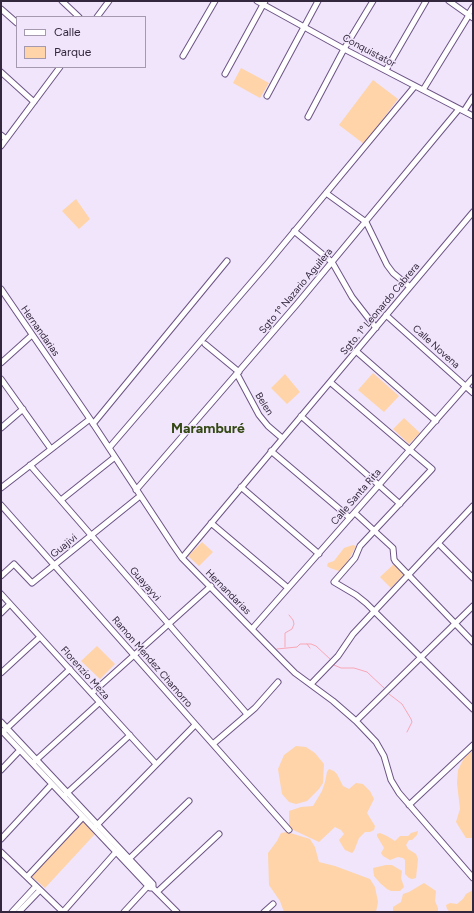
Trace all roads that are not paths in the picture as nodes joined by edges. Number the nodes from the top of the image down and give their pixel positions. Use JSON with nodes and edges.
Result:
{"nodes":[{"id":1,"x":62,"y":1,"type":"edge"},
{"id":2,"x":110,"y":1,"type":"edge"},
{"id":3,"x":215,"y":1,"type":"edge"},
{"id":4,"x":257,"y":1,"type":"edge"},
{"id":5,"x":318,"y":1,"type":"edge"},
{"id":6,"x":373,"y":1,"type":"edge"},
{"id":7,"x":426,"y":1,"type":"edge"},
{"id":8,"x":449,"y":1,"type":"edge"},
{"id":9,"x":264,"y":3,"type":"edge"},
{"id":10,"x":473,"y":7,"type":"edge"},
{"id":11,"x":2,"y":9,"type":"edge"},
{"id":12,"x":78,"y":16,"type":"edge"},
{"id":13,"x":98,"y":16,"type":"edge"},
{"id":14,"x":470,"y":16,"type":"edge"},
{"id":15,"x":16,"y":22,"type":"edge"},
{"id":16,"x":304,"y":27,"type":"junction"},
{"id":17,"x":344,"y":48,"type":"junction"},
{"id":18,"x":183,"y":56,"type":"dead end"},
{"id":19,"x":59,"y":68,"type":"edge"},
{"id":20,"x":386,"y":70,"type":"junction"},
{"id":21,"x":1,"y":72,"type":"edge"},
{"id":22,"x":225,"y":74,"type":"dead end"},
{"id":23,"x":415,"y":86,"type":"junction"},
{"id":24,"x":423,"y":90,"type":"junction"},
{"id":25,"x":267,"y":96,"type":"dead end"},
{"id":26,"x":473,"y":98,"type":"edge"},
{"id":27,"x":34,"y":102,"type":"junction"},
{"id":28,"x":462,"y":110,"type":"junction"},
{"id":29,"x":473,"y":116,"type":"edge"},
{"id":30,"x":308,"y":117,"type":"dead end"},
{"id":31,"x":1,"y":135,"type":"edge"},
{"id":32,"x":6,"y":139,"type":"junction"},
{"id":33,"x":1,"y":146,"type":"edge"},
{"id":34,"x":326,"y":193,"type":"junction"},
{"id":35,"x":473,"y":212,"type":"edge"},
{"id":36,"x":366,"y":222,"type":"junction"},
{"id":37,"x":294,"y":231,"type":"junction"},
{"id":38,"x":227,"y":261,"type":"dead end"},
{"id":39,"x":332,"y":262,"type":"junction"},
{"id":40,"x":410,"y":287,"type":"junction"},
{"id":41,"x":1,"y":289,"type":"edge"},
{"id":42,"x":386,"y":315,"type":"junction"},
{"id":43,"x":376,"y":328,"type":"junction"},
{"id":44,"x":32,"y":335,"type":"junction"},
{"id":45,"x":205,"y":344,"type":"dead end"},
{"id":46,"x":356,"y":351,"type":"junction"},
{"id":47,"x":1,"y":363,"type":"edge"},
{"id":48,"x":238,"y":373,"type":"junction"},
{"id":49,"x":473,"y":378,"type":"edge"},
{"id":50,"x":1,"y":379,"type":"edge"},
{"id":51,"x":330,"y":382,"type":"junction"},
{"id":52,"x":466,"y":386,"type":"junction"},
{"id":53,"x":473,"y":393,"type":"edge"},
{"id":54,"x":23,"y":409,"type":"junction"},
{"id":55,"x":301,"y":417,"type":"junction"},
{"id":56,"x":436,"y":420,"type":"junction"},
{"id":57,"x":91,"y":421,"type":"junction"},
{"id":58,"x":1,"y":428,"type":"edge"},
{"id":59,"x":282,"y":438,"type":"junction"},
{"id":60,"x":52,"y":448,"type":"junction"},
{"id":61,"x":110,"y":448,"type":"junction"},
{"id":62,"x":410,"y":450,"type":"junction"},
{"id":63,"x":271,"y":451,"type":"junction"},
{"id":64,"x":115,"y":457,"type":"junction"},
{"id":65,"x":30,"y":465,"type":"junction"},
{"id":66,"x":379,"y":485,"type":"junction"},
{"id":67,"x":241,"y":487,"type":"junction"},
{"id":68,"x":1,"y":488,"type":"edge"},
{"id":69,"x":136,"y":490,"type":"junction"},
{"id":70,"x":140,"y":496,"type":"junction"},
{"id":71,"x":61,"y":500,"type":"junction"},
{"id":72,"x":400,"y":504,"type":"junction"},
{"id":73,"x":2,"y":509,"type":"edge"},
{"id":74,"x":472,"y":509,"type":"edge"},
{"id":75,"x":355,"y":513,"type":"junction"},
{"id":76,"x":350,"y":518,"type":"junction"},
{"id":77,"x":212,"y":523,"type":"junction"},
{"id":78,"x":374,"y":531,"type":"junction"},
{"id":79,"x":91,"y":535,"type":"junction"},
{"id":80,"x":439,"y":544,"type":"junction"},
{"id":81,"x":319,"y":554,"type":"junction"},
{"id":82,"x":182,"y":558,"type":"junction"},
{"id":83,"x":54,"y":565,"type":"junction"},
{"id":84,"x":409,"y":575,"type":"junction"},
{"id":85,"x":1,"y":576,"type":"edge"},
{"id":86,"x":473,"y":578,"type":"edge"},
{"id":87,"x":211,"y":586,"type":"junction"},
{"id":88,"x":288,"y":588,"type":"junction"},
{"id":89,"x":1,"y":594,"type":"edge"},
{"id":90,"x":10,"y":604,"type":"junction"},
{"id":91,"x":473,"y":606,"type":"edge"},
{"id":92,"x":375,"y":611,"type":"junction"},
{"id":93,"x":1,"y":613,"type":"edge"},
{"id":94,"x":169,"y":624,"type":"junction"},
{"id":95,"x":455,"y":624,"type":"junction"},
{"id":96,"x":252,"y":629,"type":"junction"},
{"id":97,"x":40,"y":637,"type":"junction"},
{"id":98,"x":473,"y":642,"type":"edge"},
{"id":99,"x":134,"y":655,"type":"junction"},
{"id":100,"x":421,"y":657,"type":"junction"},
{"id":101,"x":70,"y":669,"type":"junction"},
{"id":102,"x":1,"y":672,"type":"edge"},
{"id":103,"x":278,"y":682,"type":"dead end"},
{"id":104,"x":311,"y":684,"type":"junction"},
{"id":105,"x":92,"y":693,"type":"junction"},
{"id":106,"x":100,"y":702,"type":"junction"},
{"id":107,"x":473,"y":709,"type":"edge"},
{"id":108,"x":247,"y":714,"type":"junction"},
{"id":109,"x":356,"y":721,"type":"junction"},
{"id":110,"x":1,"y":722,"type":"edge"},
{"id":111,"x":195,"y":725,"type":"junction"},
{"id":112,"x":3,"y":730,"type":"edge"},
{"id":113,"x":130,"y":735,"type":"junction"},
{"id":114,"x":213,"y":744,"type":"junction"},
{"id":115,"x":473,"y":745,"type":"edge"},
{"id":116,"x":20,"y":750,"type":"junction"},
{"id":117,"x":35,"y":762,"type":"junction"},
{"id":118,"x":156,"y":764,"type":"junction"},
{"id":119,"x":1,"y":770,"type":"edge"},
{"id":120,"x":52,"y":784,"type":"junction"},
{"id":121,"x":65,"y":794,"type":"junction"},
{"id":122,"x":189,"y":801,"type":"dead end"},
{"id":123,"x":409,"y":805,"type":"junction"},
{"id":124,"x":84,"y":817,"type":"junction"},
{"id":125,"x":96,"y":827,"type":"junction"},
{"id":126,"x":289,"y":830,"type":"dead end"},
{"id":127,"x":218,"y":834,"type":"dead end"},
{"id":128,"x":1,"y":839,"type":"edge"},
{"id":129,"x":1,"y":852,"type":"edge"},
{"id":130,"x":116,"y":852,"type":"junction"},
{"id":131,"x":127,"y":861,"type":"junction"},
{"id":132,"x":472,"y":874,"type":"edge"},
{"id":133,"x":27,"y":876,"type":"junction"},
{"id":134,"x":148,"y":886,"type":"junction"},
{"id":135,"x":38,"y":888,"type":"junction"},
{"id":136,"x":155,"y":890,"type":"junction"},
{"id":137,"x":273,"y":904,"type":"dead end"},
{"id":138,"x":12,"y":912,"type":"edge"},
{"id":139,"x":19,"y":912,"type":"edge"},
{"id":140,"x":63,"y":912,"type":"edge"},
{"id":141,"x":124,"y":912,"type":"edge"},
{"id":142,"x":177,"y":912,"type":"edge"},
{"id":143,"x":264,"y":912,"type":"edge"}],
"edges":[{"from":1,"to":12,"type":"street"},
{"from":2,"to":13,"type":"street"},
{"from":3,"to":18,"type":"street"},
{"from":4,"to":9,"type":"street","name":"Conquistator"},
{"from":5,"to":16,"type":"street"},
{"from":6,"to":17,"type":"street"},
{"from":7,"to":20,"type":"street"},
{"from":8,"to":14,"type":"street"},
{"from":9,"to":16,"type":"street","name":"Conquistator"},
{"from":9,"to":22,"type":"street"},
{"from":10,"to":14,"type":"street"},
{"from":11,"to":15,"type":"street"},
{"from":14,"to":24,"type":"street"},
{"from":16,"to":17,"type":"street","name":"Conquistator"},
{"from":16,"to":25,"type":"street"},
{"from":17,"to":20,"type":"street","name":"Conquistator"},
{"from":17,"to":30,"type":"street"},
{"from":19,"to":27,"type":"street"},
{"from":20,"to":23,"type":"street","name":"Conquistator"},
{"from":21,"to":27,"type":"street"},
{"from":23,"to":24,"type":"street","name":"Conquistator"},
{"from":23,"to":34,"type":"street"},
{"from":24,"to":28,"type":"street","name":"Conquistator"},
{"from":26,"to":28,"type":"street","name":"Sgto 1º Nazario Aguilera"},
{"from":27,"to":32,"type":"street"},
{"from":28,"to":29,"type":"street","name":"Conquistator"},
{"from":28,"to":36,"type":"street","name":"Sgto 1º Nazario Aguilera"},
{"from":31,"to":32,"type":"street"},
{"from":32,"to":33,"type":"street"},
{"from":34,"to":36,"type":"street"},
{"from":34,"to":37,"type":"street"},
{"from":35,"to":40,"type":"street","name":"Sgto. 1º Leonardo Cabrera"},
{"from":36,"to":39,"type":"street","name":"Sgto 1º Nazario Aguilera"},
{"from":36,"to":40,"type":"street"},
{"from":37,"to":39,"type":"street"},
{"from":37,"to":61,"type":"street"},
{"from":38,"to":57,"type":"street"},
{"from":39,"to":43,"type":"street"},
{"from":39,"to":48,"type":"street","name":"Sgto 1º Nazario Aguilera"},
{"from":40,"to":42,"type":"street","name":"Sgto. 1º Leonardo Cabrera"},
{"from":41,"to":44,"type":"street","name":"Hernandarias"},
{"from":42,"to":43,"type":"street","name":"Sgto. 1º Leonardo Cabrera"},
{"from":42,"to":52,"type":"street","name":"Calle Novena"},
{"from":43,"to":46,"type":"street","name":"Sgto. 1º Leonardo Cabrera"},
{"from":44,"to":47,"type":"street"},
{"from":44,"to":57,"type":"street","name":"Hernandarias"},
{"from":45,"to":48,"type":"street"},
{"from":46,"to":51,"type":"street","name":"Sgto. 1º Leonardo Cabrera"},
{"from":46,"to":56,"type":"street"},
{"from":48,"to":59,"type":"street","name":"Belen"},
{"from":48,"to":69,"type":"street","name":"Sgto 1º Nazario Aguilera"},
{"from":49,"to":52,"type":"street","name":"Calle Santa Rita"},
{"from":50,"to":54,"type":"street"},
{"from":51,"to":55,"type":"street","name":"Sgto. 1º Leonardo Cabrera"},
{"from":51,"to":62,"type":"street"},
{"from":52,"to":53,"type":"street","name":"Calle Novena"},
{"from":52,"to":56,"type":"street","name":"Calle Santa Rita"},
{"from":54,"to":58,"type":"street"},
{"from":54,"to":60,"type":"street"},
{"from":55,"to":59,"type":"street","name":"Sgto. 1º Leonardo Cabrera"},
{"from":55,"to":66,"type":"street"},
{"from":56,"to":62,"type":"street","name":"Calle Santa Rita"},
{"from":57,"to":60,"type":"street"},
{"from":57,"to":61,"type":"street","name":"Hernandarias"},
{"from":59,"to":63,"type":"street","name":"Sgto. 1º Leonardo Cabrera"},
{"from":60,"to":65,"type":"street"},
{"from":61,"to":64,"type":"street","name":"Hernandarias"},
{"from":62,"to":66,"type":"street","name":"Calle Santa Rita"},
{"from":62,"to":72,"type":"street"},
{"from":63,"to":67,"type":"street","name":"Sgto. 1º Leonardo Cabrera"},
{"from":63,"to":76,"type":"street"},
{"from":64,"to":69,"type":"street","name":"Hernandarias"},
{"from":64,"to":71,"type":"street"},
{"from":65,"to":68,"type":"street"},
{"from":65,"to":71,"type":"street","name":"Guayayvi"},
{"from":66,"to":72,"type":"street"},
{"from":66,"to":75,"type":"street","name":"Calle Santa Rita"},
{"from":67,"to":77,"type":"street","name":"Sgto. 1º Leonardo Cabrera"},
{"from":67,"to":81,"type":"street"},
{"from":69,"to":70,"type":"street","name":"Hernandarias"},
{"from":70,"to":79,"type":"street","name":"Guajivi"},
{"from":70,"to":82,"type":"street","name":"Hernandarias"},
{"from":71,"to":79,"type":"street","name":"Guayayvi"},
{"from":72,"to":78,"type":"street"},
{"from":73,"to":83,"type":"street","name":"Ramon Mendez Chamorro"},
{"from":74,"to":80,"type":"street"},
{"from":75,"to":76,"type":"street","name":"Calle Santa Rita"},
{"from":75,"to":78,"type":"street"},
{"from":76,"to":81,"type":"street","name":"Calle Santa Rita"},
{"from":77,"to":82,"type":"street","name":"Sgto. 1º Leonardo Cabrera"},
{"from":77,"to":88,"type":"street"},
{"from":78,"to":84,"type":"street"},
{"from":78,"to":92,"type":"street"},
{"from":79,"to":83,"type":"street","name":"Guajivi"},
{"from":79,"to":94,"type":"street","name":"Guayayvi"},
{"from":80,"to":84,"type":"street"},
{"from":80,"to":86,"type":"street"},
{"from":81,"to":88,"type":"street","name":"Calle Santa Rita"},
{"from":82,"to":87,"type":"street","name":"Hernandarias"},
{"from":83,"to":85,"type":"street","name":"Guajivi"},
{"from":83,"to":99,"type":"street","name":"Ramon Mendez Chamorro"},
{"from":84,"to":92,"type":"street"},
{"from":84,"to":95,"type":"street"},
{"from":87,"to":94,"type":"street"},
{"from":87,"to":96,"type":"street","name":"Hernandarias"},
{"from":88,"to":96,"type":"street","name":"Calle Santa Rita"},
{"from":89,"to":90,"type":"street","name":"Florenzio Meza"},
{"from":90,"to":93,"type":"street"},
{"from":90,"to":97,"type":"street","name":"Florenzio Meza"},
{"from":91,"to":95,"type":"street"},
{"from":92,"to":100,"type":"street"},
{"from":92,"to":104,"type":"street"},
{"from":94,"to":99,"type":"street"},
{"from":94,"to":108,"type":"street","name":"Guayayvi"},
{"from":95,"to":98,"type":"street"},
{"from":95,"to":100,"type":"street"},
{"from":96,"to":104,"type":"street","name":"Hernandarias"},
{"from":97,"to":101,"type":"street","name":"Florenzio Meza"},
{"from":97,"to":102,"type":"street"},
{"from":99,"to":105,"type":"street"},
{"from":99,"to":111,"type":"street","name":"Ramon Mendez Chamorro"},
{"from":100,"to":107,"type":"street"},
{"from":100,"to":109,"type":"street"},
{"from":101,"to":105,"type":"street","name":"Florenzio Meza"},
{"from":101,"to":112,"type":"street"},
{"from":103,"to":108,"type":"street"},
{"from":104,"to":109,"type":"street","name":"Hernandarias"},
{"from":105,"to":106,"type":"street","name":"Florenzio Meza"},
{"from":106,"to":113,"type":"street","name":"Florenzio Meza"},
{"from":106,"to":117,"type":"street"},
{"from":108,"to":114,"type":"street"},
{"from":109,"to":123,"type":"street","name":"Hernandarias"},
{"from":110,"to":112,"type":"street"},
{"from":111,"to":114,"type":"street","name":"Ramon Mendez Chamorro"},
{"from":111,"to":118,"type":"street"},
{"from":112,"to":116,"type":"street"},
{"from":112,"to":117,"type":"street"},
{"from":113,"to":118,"type":"street","name":"Florenzio Meza"},
{"from":113,"to":121,"type":"street"},
{"from":114,"to":126,"type":"street","name":"Ramon Mendez Chamorro"},
{"from":115,"to":123,"type":"street"},
{"from":116,"to":117,"type":"street"},
{"from":116,"to":119,"type":"street"},
{"from":117,"to":120,"type":"street"},
{"from":117,"to":121,"type":"street"},
{"from":118,"to":125,"type":"street"},
{"from":120,"to":121,"type":"street"},
{"from":120,"to":128,"type":"street"},
{"from":121,"to":124,"type":"street"},
{"from":121,"to":125,"type":"street"},
{"from":122,"to":131,"type":"street"},
{"from":123,"to":132,"type":"street","name":"Hernandarias"},
{"from":124,"to":125,"type":"street"},
{"from":124,"to":133,"type":"street"},
{"from":125,"to":130,"type":"street"},
{"from":125,"to":131,"type":"street"},
{"from":127,"to":136,"type":"street"},
{"from":129,"to":133,"type":"street"},
{"from":130,"to":131,"type":"street"},
{"from":130,"to":140,"type":"street"},
{"from":131,"to":134,"type":"street"},
{"from":131,"to":136,"type":"street"},
{"from":133,"to":135,"type":"street"},
{"from":134,"to":136,"type":"street"},
{"from":134,"to":141,"type":"street"},
{"from":135,"to":138,"type":"street"},
{"from":135,"to":139,"type":"street"},
{"from":135,"to":140,"type":"street"},
{"from":136,"to":142,"type":"street"},
{"from":137,"to":143,"type":"street"}]}
